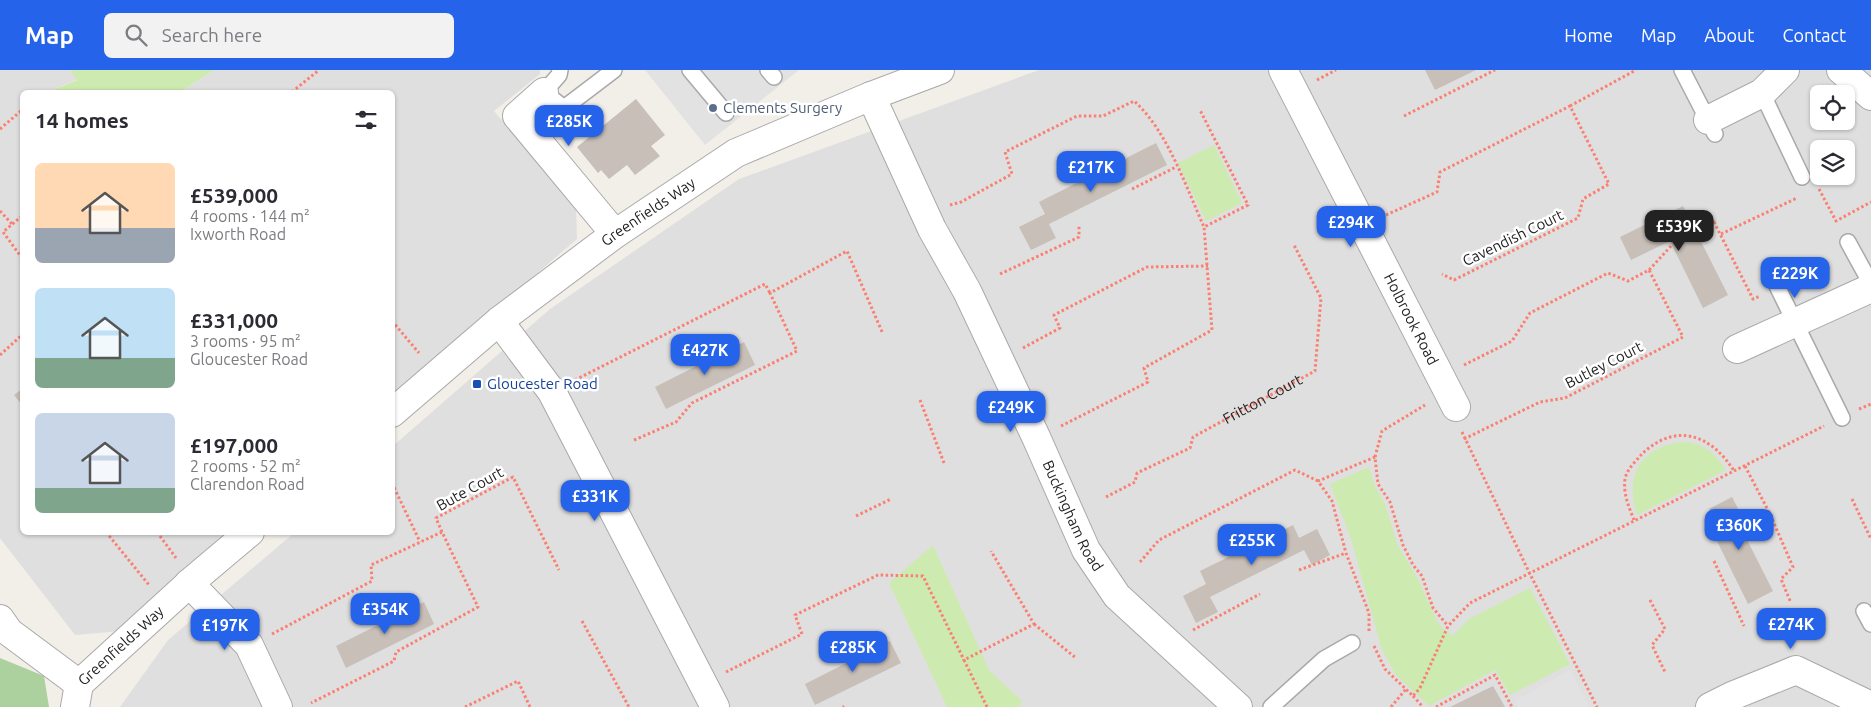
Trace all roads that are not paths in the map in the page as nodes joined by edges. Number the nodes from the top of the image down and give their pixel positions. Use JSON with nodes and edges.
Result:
{"nodes":[{"id":1,"x":560,"y":70,"type":"edge"},
{"id":2,"x":614,"y":70,"type":"edge"},
{"id":3,"x":690,"y":70,"type":"edge"},
{"id":4,"x":940,"y":70,"type":"edge"},
{"id":5,"x":1283,"y":70,"type":"edge"},
{"id":6,"x":1682,"y":70,"type":"edge"},
{"id":7,"x":1785,"y":70,"type":"edge"},
{"id":8,"x":1841,"y":70,"type":"edge"},
{"id":9,"x":544,"y":92,"type":"junction"},
{"id":10,"x":1762,"y":94,"type":"junction"},
{"id":11,"x":871,"y":96,"type":"junction"},
{"id":12,"x":1871,"y":96,"type":"edge"},
{"id":13,"x":726,"y":113,"type":"dead end"},
{"id":14,"x":1712,"y":127,"type":"joint"},
{"id":15,"x":1802,"y":177,"type":"dead end"},
{"id":16,"x":615,"y":234,"type":"junction"},
{"id":17,"x":1848,"y":242,"type":"dead end"},
{"id":18,"x":1777,"y":286,"type":"road end"},
{"id":19,"x":1871,"y":286,"type":"edge"},
{"id":20,"x":499,"y":322,"type":"junction"},
{"id":21,"x":1795,"y":322,"type":"junction"},
{"id":22,"x":1737,"y":349,"type":"dead end"},
{"id":23,"x":1449,"y":392,"type":"road end"},
{"id":24,"x":395,"y":410,"type":"edge"},
{"id":25,"x":1842,"y":418,"type":"road end"},
{"id":26,"x":246,"y":535,"type":"edge"},
{"id":27,"x":191,"y":582,"type":"junction"},
{"id":28,"x":0,"y":619,"type":"edge"},
{"id":29,"x":1352,"y":643,"type":"dead end"},
{"id":30,"x":77,"y":695,"type":"edge"},
{"id":31,"x":709,"y":695,"type":"edge"},
{"id":32,"x":1870,"y":702,"type":"edge"},
{"id":33,"x":1273,"y":704,"type":"edge"},
{"id":34,"x":278,"y":707,"type":"edge"},
{"id":35,"x":1238,"y":707,"type":"edge"},
{"id":36,"x":1710,"y":707,"type":"edge"}],
"edges":[{"from":1,"to":9,"type":"lane"},
{"from":2,"to":9,"type":"lane"},
{"from":3,"to":13,"type":"lane"},
{"from":4,"to":11,"type":"street","name":"Greenfields Way"},
{"from":5,"to":23,"type":"street","name":"Holbrook Road"},
{"from":6,"to":14,"type":"lane"},
{"from":7,"to":10,"type":"street"},
{"from":8,"to":12,"type":"street"},
{"from":9,"to":16,"type":"street"},
{"from":10,"to":14,"type":"street"},
{"from":10,"to":15,"type":"lane"},
{"from":11,"to":16,"type":"street","name":"Greenfields Way"},
{"from":11,"to":35,"type":"street","name":"Buckingham Road"},
{"from":16,"to":20,"type":"street","name":"Greenfields Way"},
{"from":17,"to":19,"type":"lane"},
{"from":18,"to":21,"type":"lane"},
{"from":19,"to":21,"type":"street"},
{"from":20,"to":24,"type":"street","name":"Greenfields Way"},
{"from":20,"to":31,"type":"street"},
{"from":21,"to":22,"type":"street"},
{"from":21,"to":25,"type":"lane"},
{"from":26,"to":27,"type":"street","name":"Greenfields Way"},
{"from":27,"to":30,"type":"street","name":"Greenfields Way"},
{"from":27,"to":34,"type":"street"},
{"from":28,"to":30,"type":"street"},
{"from":29,"to":33,"type":"lane"},
{"from":32,"to":36,"type":"street"}]}
